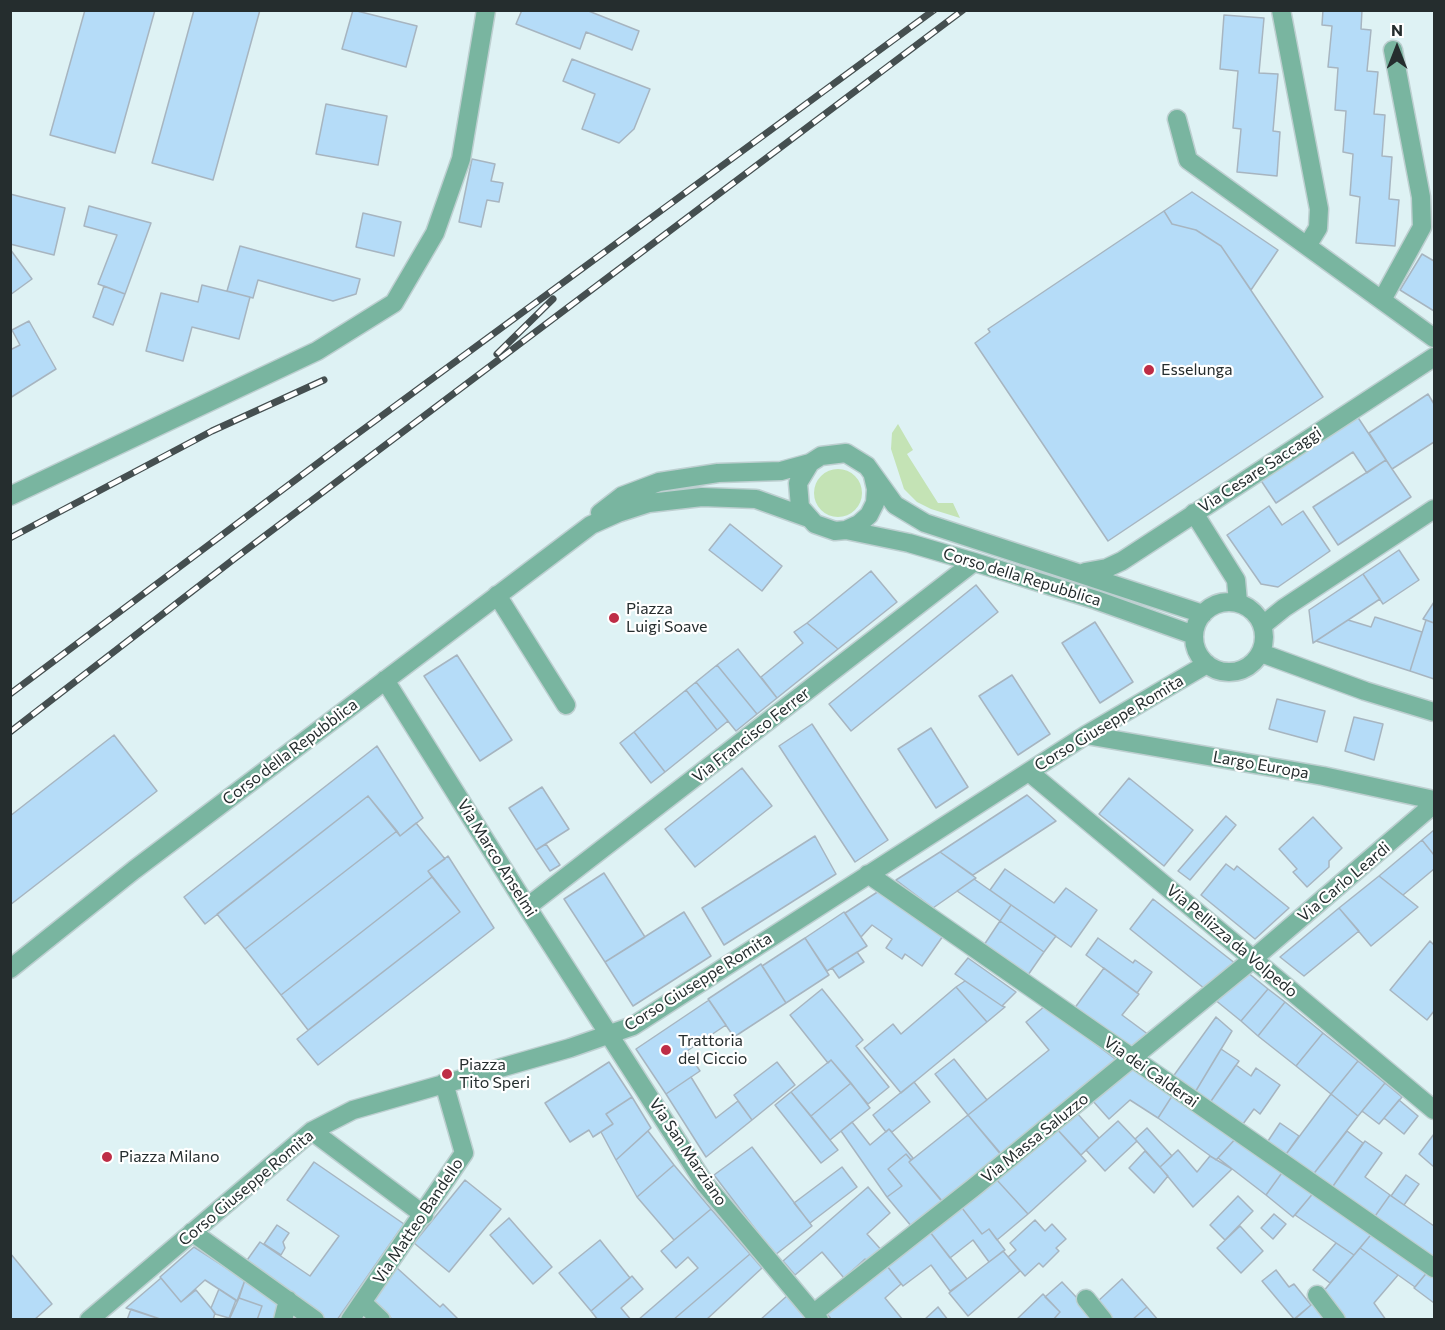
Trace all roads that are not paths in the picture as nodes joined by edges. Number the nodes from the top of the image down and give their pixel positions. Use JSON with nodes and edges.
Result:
{"nodes":[{"id":1,"x":486,"y":10,"type":"edge"},
{"id":2,"x":1281,"y":10,"type":"edge"},
{"id":3,"x":1393,"y":50,"type":"dead end"},
{"id":4,"x":1177,"y":118,"type":"dead end"},
{"id":5,"x":1307,"y":246,"type":"junction"},
{"id":6,"x":1382,"y":300,"type":"junction"},
{"id":7,"x":1434,"y":338,"type":"edge"},
{"id":8,"x":1434,"y":357,"type":"edge"},
{"id":9,"x":810,"y":463,"type":"junction"},
{"id":10,"x":873,"y":476,"type":"junction"},
{"id":11,"x":10,"y":496,"type":"edge"},
{"id":12,"x":1434,"y":509,"type":"edge"},
{"id":13,"x":1194,"y":513,"type":"junction"},
{"id":14,"x":807,"y":517,"type":"junction"},
{"id":15,"x":846,"y":530,"type":"junction"},
{"id":16,"x":572,"y":538,"type":"junction"},
{"id":17,"x":974,"y":562,"type":"junction"},
{"id":18,"x":1081,"y":573,"type":"junction"},
{"id":19,"x":497,"y":595,"type":"junction"},
{"id":20,"x":1238,"y":602,"type":"junction"},
{"id":21,"x":1203,"y":614,"type":"junction"},
{"id":22,"x":1263,"y":625,"type":"junction"},
{"id":23,"x":1194,"y":635,"type":"junction"},
{"id":24,"x":1261,"y":653,"type":"junction"},
{"id":25,"x":1207,"y":664,"type":"junction"},
{"id":26,"x":385,"y":680,"type":"junction"},
{"id":27,"x":566,"y":705,"type":"dead end"},
{"id":28,"x":1434,"y":712,"type":"edge"},
{"id":29,"x":1086,"y":735,"type":"junction"},
{"id":30,"x":1029,"y":772,"type":"junction"},
{"id":31,"x":1434,"y":802,"type":"edge"},
{"id":32,"x":868,"y":874,"type":"junction"},
{"id":33,"x":527,"y":908,"type":"junction"},
{"id":34,"x":1253,"y":959,"type":"junction"},
{"id":35,"x":10,"y":969,"type":"edge"},
{"id":36,"x":611,"y":1035,"type":"junction"},
{"id":37,"x":1131,"y":1059,"type":"junction"},
{"id":38,"x":444,"y":1083,"type":"junction"},
{"id":39,"x":1434,"y":1110,"type":"edge"},
{"id":40,"x":312,"y":1131,"type":"junction"},
{"id":41,"x":424,"y":1215,"type":"junction"},
{"id":42,"x":192,"y":1232,"type":"junction"},
{"id":43,"x":1434,"y":1268,"type":"edge"},
{"id":44,"x":1317,"y":1295,"type":"dead end"},
{"id":45,"x":1086,"y":1299,"type":"dead end"},
{"id":46,"x":288,"y":1300,"type":"junction"},
{"id":47,"x":363,"y":1303,"type":"junction"},
{"id":48,"x":816,"y":1316,"type":"edge"},
{"id":49,"x":89,"y":1320,"type":"edge"},
{"id":50,"x":283,"y":1320,"type":"edge"},
{"id":51,"x":315,"y":1320,"type":"edge"},
{"id":52,"x":350,"y":1320,"type":"edge"},
{"id":53,"x":381,"y":1320,"type":"edge"},
{"id":54,"x":1103,"y":1320,"type":"edge"},
{"id":55,"x":1336,"y":1320,"type":"edge"}],
"edges":[{"from":1,"to":11,"type":"street"},
{"from":2,"to":5,"type":"street"},
{"from":3,"to":6,"type":"street"},
{"from":4,"to":5,"type":"street"},
{"from":5,"to":6,"type":"street"},
{"from":6,"to":7,"type":"street"},
{"from":8,"to":13,"type":"street","name":"Via Cesare Saccaggi"},
{"from":9,"to":10,"type":"street"},
{"from":9,"to":14,"type":"street"},
{"from":9,"to":16,"type":"street","name":"Corso della Repubblica"},
{"from":10,"to":15,"type":"street"},
{"from":10,"to":18,"type":"street","name":"Corso della Repubblica"},
{"from":12,"to":22,"type":"street"},
{"from":13,"to":18,"type":"street","name":"Via Cesare Saccaggi"},
{"from":13,"to":20,"type":"street"},
{"from":14,"to":15,"type":"street"},
{"from":14,"to":16,"type":"street","name":"Corso della Repubblica"},
{"from":15,"to":17,"type":"street","name":"Corso della Repubblica"},
{"from":16,"to":19,"type":"street","name":"Corso della Repubblica"},
{"from":17,"to":23,"type":"street","name":"Corso della Repubblica"},
{"from":17,"to":33,"type":"street","name":"Via Francisco Ferrer"},
{"from":18,"to":21,"type":"street","name":"Corso della Repubblica"},
{"from":19,"to":26,"type":"street","name":"Corso della Repubblica"},
{"from":19,"to":27,"type":"street"},
{"from":20,"to":21,"type":"street"},
{"from":20,"to":22,"type":"street"},
{"from":21,"to":23,"type":"street"},
{"from":22,"to":24,"type":"street"},
{"from":23,"to":25,"type":"street"},
{"from":24,"to":25,"type":"street"},
{"from":24,"to":28,"type":"street"},
{"from":25,"to":29,"type":"street","name":"Corso Giuseppe Romita"},
{"from":26,"to":33,"type":"street","name":"Via Marco Anselmi"},
{"from":26,"to":35,"type":"street","name":"Corso della Repubblica"},
{"from":29,"to":30,"type":"street","name":"Corso Giuseppe Romita"},
{"from":29,"to":31,"type":"street","name":"Largo Europa"},
{"from":30,"to":32,"type":"street","name":"Corso Giuseppe Romita"},
{"from":30,"to":34,"type":"street","name":"Via Pellizza da Volpedo"},
{"from":31,"to":34,"type":"street","name":"Via Carlo Leardi"},
{"from":32,"to":36,"type":"street","name":"Corso Giuseppe Romita"},
{"from":32,"to":37,"type":"street","name":"Via dei Calderai"},
{"from":33,"to":36,"type":"street","name":"Via Marco Anselmi"},
{"from":34,"to":37,"type":"street","name":"Via Massa Saluzzo"},
{"from":34,"to":39,"type":"street","name":"Via Pellizza da Volpedo"},
{"from":36,"to":38,"type":"street","name":"Corso Giuseppe Romita"},
{"from":36,"to":48,"type":"street","name":"Via San Marziano"},
{"from":37,"to":43,"type":"street","name":"Via dei Calderai"},
{"from":37,"to":48,"type":"street","name":"Via Massa Saluzzo"},
{"from":38,"to":40,"type":"street","name":"Corso Giuseppe Romita"},
{"from":38,"to":41,"type":"street","name":"Via Matteo Bandello"},
{"from":40,"to":41,"type":"street"},
{"from":40,"to":42,"type":"street","name":"Corso Giuseppe Romita"},
{"from":41,"to":47,"type":"street","name":"Via Matteo Bandello"},
{"from":42,"to":46,"type":"street"},
{"from":42,"to":49,"type":"street","name":"Corso Giuseppe Romita"},
{"from":44,"to":55,"type":"street"},
{"from":45,"to":54,"type":"street"},
{"from":46,"to":50,"type":"street"},
{"from":46,"to":51,"type":"street"},
{"from":47,"to":52,"type":"street","name":"Via Matteo Bandello"},
{"from":47,"to":53,"type":"street"}]}
